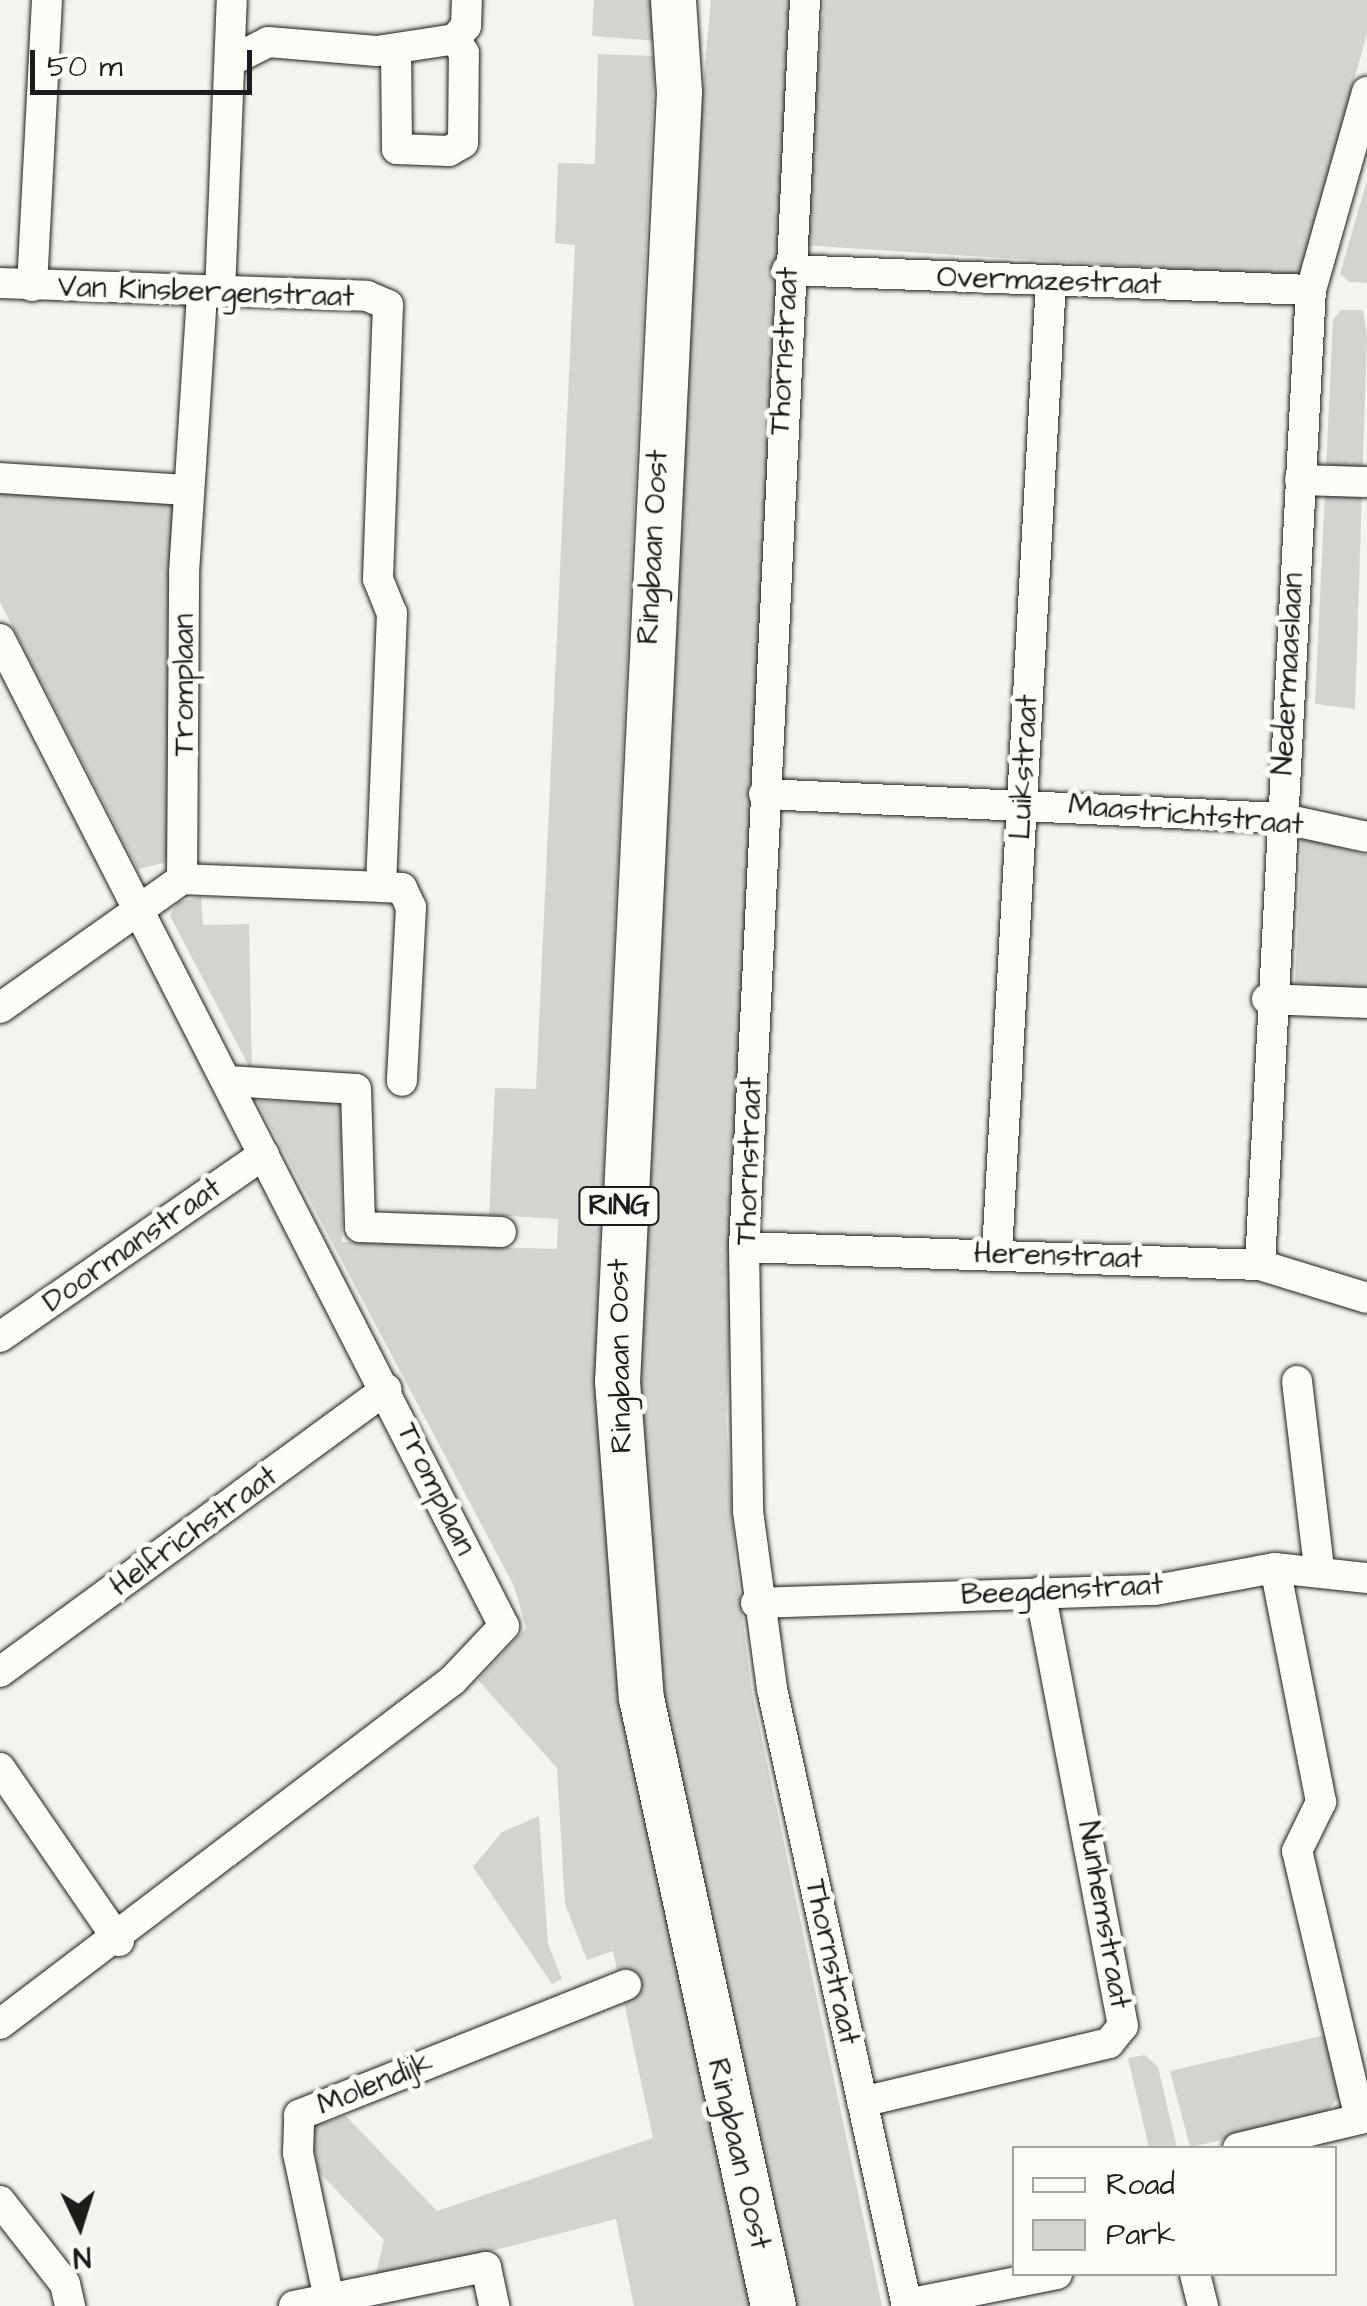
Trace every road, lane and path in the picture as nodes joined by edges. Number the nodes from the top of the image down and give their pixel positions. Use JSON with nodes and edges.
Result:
{"nodes":[{"id":1,"x":47,"y":0,"type":"edge"},
{"id":2,"x":232,"y":0,"type":"edge"},
{"id":3,"x":467,"y":0,"type":"edge"},
{"id":4,"x":673,"y":0,"type":"edge"},
{"id":5,"x":700,"y":0,"type":"edge"},
{"id":6,"x":804,"y":0,"type":"edge"},
{"id":7,"x":455,"y":39,"type":"junction"},
{"id":8,"x":396,"y":50,"type":"junction"},
{"id":9,"x":235,"y":59,"type":"junction"},
{"id":10,"x":679,"y":92,"type":"junction"},
{"id":11,"x":1367,"y":92,"type":"edge"},
{"id":12,"x":787,"y":270,"type":"junction"},
{"id":13,"x":1051,"y":282,"type":"junction"},
{"id":14,"x":0,"y":283,"type":"edge"},
{"id":15,"x":32,"y":286,"type":"junction"},
{"id":16,"x":1312,"y":290,"type":"junction"},
{"id":17,"x":211,"y":293,"type":"junction"},
{"id":18,"x":0,"y":478,"type":"edge"},
{"id":19,"x":1300,"y":480,"type":"junction"},
{"id":20,"x":1364,"y":482,"type":"edge"},
{"id":21,"x":188,"y":490,"type":"junction"},
{"id":22,"x":0,"y":639,"type":"edge"},
{"id":23,"x":8,"y":673,"type":"edge"},
{"id":24,"x":764,"y":794,"type":"junction"},
{"id":25,"x":1022,"y":802,"type":"junction"},
{"id":26,"x":1280,"y":818,"type":"junction"},
{"id":27,"x":1367,"y":837,"type":"edge"},
{"id":28,"x":182,"y":879,"type":"junction"},
{"id":29,"x":381,"y":887,"type":"junction"},
{"id":30,"x":138,"y":911,"type":"junction"},
{"id":31,"x":1267,"y":999,"type":"junction"},
{"id":32,"x":1367,"y":1003,"type":"edge"},
{"id":33,"x":0,"y":1008,"type":"edge"},
{"id":34,"x":402,"y":1081,"type":"dead end"},
{"id":35,"x":228,"y":1082,"type":"junction"},
{"id":36,"x":264,"y":1154,"type":"junction"},
{"id":37,"x":501,"y":1232,"type":"dead end"},
{"id":38,"x":744,"y":1247,"type":"junction"},
{"id":39,"x":997,"y":1253,"type":"junction"},
{"id":40,"x":1260,"y":1264,"type":"junction"},
{"id":41,"x":1367,"y":1298,"type":"edge"},
{"id":42,"x":0,"y":1337,"type":"edge"},
{"id":43,"x":1297,"y":1380,"type":"dead end"},
{"id":44,"x":387,"y":1390,"type":"junction"},
{"id":45,"x":1275,"y":1568,"type":"junction"},
{"id":46,"x":1319,"y":1569,"type":"junction"},
{"id":47,"x":1367,"y":1578,"type":"edge"},
{"id":48,"x":1040,"y":1592,"type":"junction"},
{"id":49,"x":756,"y":1603,"type":"junction"},
{"id":50,"x":0,"y":1672,"type":"edge"},
{"id":51,"x":0,"y":1768,"type":"edge"},
{"id":52,"x":119,"y":1940,"type":"junction"},
{"id":53,"x":626,"y":1985,"type":"dead end"},
{"id":54,"x":0,"y":2024,"type":"edge"},
{"id":55,"x":862,"y":2102,"type":"junction"},
{"id":56,"x":1246,"y":2146,"type":"edge"},
{"id":57,"x":0,"y":2201,"type":"edge"},
{"id":58,"x":1046,"y":2276,"type":"edge"},
{"id":59,"x":1196,"y":2276,"type":"edge"},
{"id":60,"x":329,"y":2299,"type":"junction"},
{"id":61,"x":907,"y":2305,"type":"edge"},
{"id":62,"x":70,"y":2306,"type":"edge"},
{"id":63,"x":294,"y":2306,"type":"edge"},
{"id":64,"x":494,"y":2306,"type":"edge"},
{"id":65,"x":773,"y":2306,"type":"edge"},
{"id":66,"x":1203,"y":2306,"type":"edge"}],
"edges":[{"from":1,"to":15,"type":"street"},
{"from":2,"to":9,"type":"street","name":"Tromplaan"},
{"from":3,"to":7,"type":"street"},
{"from":4,"to":10,"type":"main road","name":"Ringbaan Oost","number":"RING"},
{"from":5,"to":10,"type":"main road","name":"Ringbaan Oost","number":"RING"},
{"from":6,"to":12,"type":"street","name":"Thornstraat"},
{"from":7,"to":8,"type":"street"},
{"from":7,"to":8,"type":"street"},
{"from":8,"to":9,"type":"street"},
{"from":9,"to":17,"type":"street","name":"Tromplaan"},
{"from":10,"to":65,"type":"main road","name":"Ringbaan Oost","number":"RING"},
{"from":11,"to":16,"type":"street","name":"Nedermaaslaan"},
{"from":12,"to":13,"type":"street","name":"Overmazestraat"},
{"from":12,"to":24,"type":"street","name":"Thornstraat"},
{"from":13,"to":16,"type":"street","name":"Overmazestraat"},
{"from":13,"to":25,"type":"street","name":"Luikstraat"},
{"from":14,"to":15,"type":"street","name":"Van Kinsbergenstraat"},
{"from":15,"to":17,"type":"street","name":"Van Kinsbergenstraat"},
{"from":16,"to":19,"type":"street","name":"Nedermaaslaan"},
{"from":17,"to":21,"type":"street","name":"Tromplaan"},
{"from":17,"to":29,"type":"street","name":"Van Kinsbergenstraat"},
{"from":18,"to":21,"type":"street"},
{"from":19,"to":20,"type":"street"},
{"from":19,"to":26,"type":"street","name":"Nedermaaslaan"},
{"from":21,"to":28,"type":"street","name":"Tromplaan"},
{"from":22,"to":23,"type":"street","name":"Tromplaan"},
{"from":23,"to":30,"type":"street","name":"Tromplaan"},
{"from":24,"to":25,"type":"street","name":"Maastrichtstraat"},
{"from":24,"to":38,"type":"street","name":"Thornstraat"},
{"from":25,"to":26,"type":"street","name":"Maastrichtstraat"},
{"from":25,"to":39,"type":"street","name":"Luikstraat"},
{"from":26,"to":27,"type":"street","name":"Maastrichtstraat"},
{"from":26,"to":31,"type":"street","name":"Nedermaaslaan"},
{"from":28,"to":29,"type":"street"},
{"from":28,"to":30,"type":"street"},
{"from":29,"to":34,"type":"street"},
{"from":30,"to":33,"type":"street"},
{"from":30,"to":35,"type":"street","name":"Tromplaan"},
{"from":31,"to":32,"type":"street"},
{"from":31,"to":40,"type":"street","name":"Nedermaaslaan"},
{"from":35,"to":36,"type":"street","name":"Tromplaan"},
{"from":35,"to":37,"type":"street"},
{"from":36,"to":42,"type":"street","name":"Doormanstraat"},
{"from":36,"to":44,"type":"street","name":"Tromplaan"},
{"from":38,"to":39,"type":"street","name":"Herenstraat"},
{"from":38,"to":49,"type":"street","name":"Thornstraat"},
{"from":39,"to":40,"type":"street","name":"Herenstraat"},
{"from":40,"to":41,"type":"street","name":"Herenstraat"},
{"from":43,"to":46,"type":"street"},
{"from":44,"to":50,"type":"street","name":"Helfrichstraat"},
{"from":44,"to":52,"type":"street","name":"Tromplaan"},
{"from":45,"to":46,"type":"street","name":"Beegdenstraat"},
{"from":45,"to":48,"type":"street","name":"Beegdenstraat"},
{"from":45,"to":56,"type":"street"},
{"from":46,"to":47,"type":"street","name":"Beegdenstraat"},
{"from":48,"to":49,"type":"street","name":"Beegdenstraat"},
{"from":48,"to":55,"type":"street","name":"Nunhemstraat"},
{"from":49,"to":55,"type":"street","name":"Thornstraat"},
{"from":51,"to":52,"type":"street"},
{"from":52,"to":54,"type":"street"},
{"from":53,"to":60,"type":"street","name":"Molendijk"},
{"from":55,"to":61,"type":"street","name":"Thornstraat"},
{"from":57,"to":62,"type":"street"},
{"from":58,"to":61,"type":"street"},
{"from":59,"to":66,"type":"street"},
{"from":60,"to":63,"type":"street"},
{"from":60,"to":64,"type":"street"}]}
